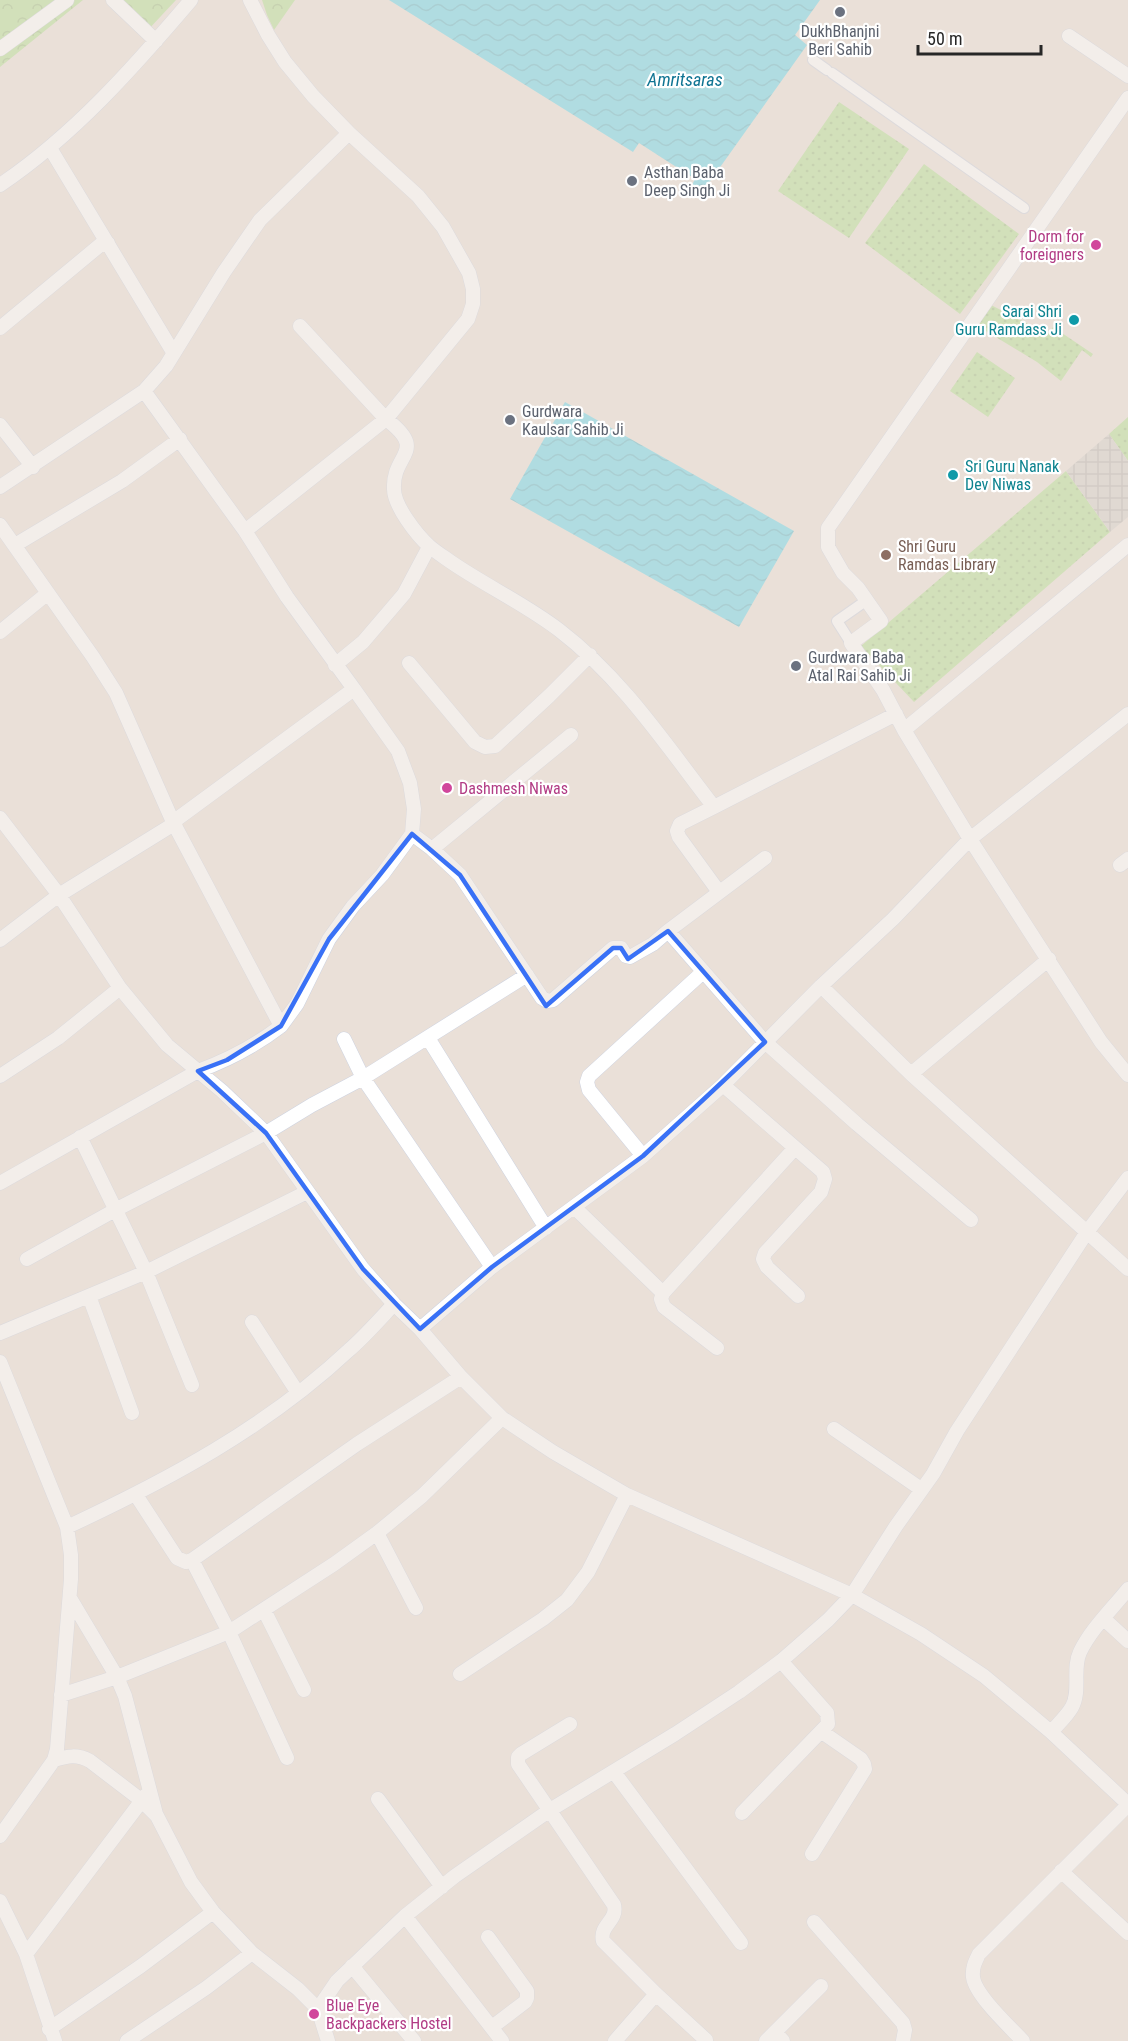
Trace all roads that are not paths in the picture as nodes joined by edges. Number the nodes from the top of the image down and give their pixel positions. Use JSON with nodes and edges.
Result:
{"nodes":[{"id":1,"x":68,"y":0,"type":"edge"},
{"id":2,"x":113,"y":0,"type":"edge"},
{"id":3,"x":191,"y":0,"type":"edge"},
{"id":4,"x":250,"y":0,"type":"edge"},
{"id":5,"x":1069,"y":36,"type":"dead end"},
{"id":6,"x":156,"y":41,"type":"junction"},
{"id":7,"x":0,"y":49,"type":"edge"},
{"id":8,"x":813,"y":60,"type":"dead end"},
{"id":9,"x":1128,"y":76,"type":"edge"},
{"id":10,"x":1128,"y":98,"type":"edge"},
{"id":11,"x":349,"y":133,"type":"junction"},
{"id":12,"x":50,"y":148,"type":"junction"},
{"id":13,"x":0,"y":185,"type":"edge"},
{"id":14,"x":1024,"y":208,"type":"dead end"},
{"id":15,"x":108,"y":243,"type":"junction"},
{"id":16,"x":300,"y":326,"type":"dead end"},
{"id":17,"x":0,"y":328,"type":"edge"},
{"id":18,"x":173,"y":352,"type":"junction"},
{"id":19,"x":144,"y":391,"type":"junction"},
{"id":20,"x":386,"y":419,"type":"junction"},
{"id":21,"x":0,"y":425,"type":"edge"},
{"id":22,"x":180,"y":439,"type":"junction"},
{"id":23,"x":33,"y":467,"type":"junction"},
{"id":24,"x":0,"y":487,"type":"edge"},
{"id":25,"x":0,"y":525,"type":"edge"},
{"id":26,"x":245,"y":531,"type":"junction"},
{"id":27,"x":15,"y":545,"type":"junction"},
{"id":28,"x":1128,"y":545,"type":"edge"},
{"id":29,"x":429,"y":547,"type":"junction"},
{"id":30,"x":48,"y":593,"type":"junction"},
{"id":31,"x":867,"y":600,"type":"junction"},
{"id":32,"x":0,"y":632,"type":"edge"},
{"id":33,"x":851,"y":643,"type":"junction"},
{"id":34,"x":590,"y":655,"type":"junction"},
{"id":35,"x":409,"y":663,"type":"dead end"},
{"id":36,"x":335,"y":665,"type":"junction"},
{"id":37,"x":354,"y":689,"type":"junction"},
{"id":38,"x":896,"y":714,"type":"junction"},
{"id":39,"x":1128,"y":714,"type":"edge"},
{"id":40,"x":904,"y":730,"type":"junction"},
{"id":41,"x":571,"y":735,"type":"dead end"},
{"id":42,"x":714,"y":807,"type":"junction"},
{"id":43,"x":0,"y":818,"type":"edge"},
{"id":44,"x":173,"y":822,"type":"junction"},
{"id":45,"x":412,"y":834,"type":"junction"},
{"id":46,"x":970,"y":839,"type":"junction"},
{"id":47,"x":432,"y":849,"type":"junction"},
{"id":48,"x":765,"y":858,"type":"dead end"},
{"id":49,"x":719,"y":892,"type":"junction"},
{"id":50,"x":59,"y":895,"type":"junction"},
{"id":51,"x":668,"y":931,"type":"junction"},
{"id":52,"x":0,"y":940,"type":"edge"},
{"id":53,"x":1049,"y":959,"type":"junction"},
{"id":54,"x":703,"y":972,"type":"junction"},
{"id":55,"x":527,"y":975,"type":"junction"},
{"id":56,"x":821,"y":986,"type":"junction"},
{"id":57,"x":120,"y":988,"type":"junction"},
{"id":58,"x":281,"y":1026,"type":"junction"},
{"id":59,"x":428,"y":1038,"type":"junction"},
{"id":60,"x":344,"y":1039,"type":"dead end"},
{"id":61,"x":765,"y":1042,"type":"junction"},
{"id":62,"x":198,"y":1071,"type":"junction"},
{"id":63,"x":911,"y":1074,"type":"junction"},
{"id":64,"x":1128,"y":1075,"type":"edge"},
{"id":65,"x":0,"y":1076,"type":"edge"},
{"id":66,"x":363,"y":1078,"type":"junction"},
{"id":67,"x":723,"y":1085,"type":"junction"},
{"id":68,"x":266,"y":1133,"type":"junction"},
{"id":69,"x":80,"y":1137,"type":"junction"},
{"id":70,"x":795,"y":1148,"type":"junction"},
{"id":71,"x":643,"y":1156,"type":"junction"},
{"id":72,"x":1128,"y":1178,"type":"edge"},
{"id":73,"x":0,"y":1183,"type":"edge"},
{"id":74,"x":307,"y":1192,"type":"junction"},
{"id":75,"x":574,"y":1207,"type":"junction"},
{"id":76,"x":117,"y":1209,"type":"junction"},
{"id":77,"x":971,"y":1220,"type":"dead end"},
{"id":78,"x":546,"y":1228,"type":"junction"},
{"id":79,"x":1087,"y":1232,"type":"junction"},
{"id":80,"x":27,"y":1259,"type":"dead end"},
{"id":81,"x":492,"y":1267,"type":"junction"},
{"id":82,"x":1128,"y":1269,"type":"edge"},
{"id":83,"x":146,"y":1272,"type":"junction"},
{"id":84,"x":663,"y":1293,"type":"junction"},
{"id":85,"x":89,"y":1296,"type":"junction"},
{"id":86,"x":798,"y":1296,"type":"dead end"},
{"id":87,"x":394,"y":1304,"type":"junction"},
{"id":88,"x":252,"y":1322,"type":"dead end"},
{"id":89,"x":420,"y":1329,"type":"junction"},
{"id":90,"x":0,"y":1333,"type":"edge"},
{"id":91,"x":717,"y":1348,"type":"dead end"},
{"id":92,"x":0,"y":1362,"type":"edge"},
{"id":93,"x":461,"y":1377,"type":"junction"},
{"id":94,"x":192,"y":1385,"type":"dead end"},
{"id":95,"x":298,"y":1393,"type":"junction"},
{"id":96,"x":132,"y":1413,"type":"dead end"},
{"id":97,"x":502,"y":1418,"type":"junction"},
{"id":98,"x":834,"y":1430,"type":"dead end"},
{"id":99,"x":921,"y":1490,"type":"junction"},
{"id":100,"x":136,"y":1495,"type":"junction"},
{"id":101,"x":627,"y":1495,"type":"junction"},
{"id":102,"x":67,"y":1527,"type":"junction"},
{"id":103,"x":377,"y":1533,"type":"junction"},
{"id":104,"x":192,"y":1560,"type":"junction"},
{"id":105,"x":1128,"y":1589,"type":"edge"},
{"id":106,"x":852,"y":1595,"type":"junction"},
{"id":107,"x":70,"y":1598,"type":"junction"},
{"id":108,"x":416,"y":1608,"type":"dead end"},
{"id":109,"x":264,"y":1610,"type":"junction"},
{"id":110,"x":1104,"y":1619,"type":"junction"},
{"id":111,"x":229,"y":1632,"type":"junction"},
{"id":112,"x":1128,"y":1641,"type":"edge"},
{"id":113,"x":781,"y":1660,"type":"junction"},
{"id":114,"x":460,"y":1674,"type":"dead end"},
{"id":115,"x":117,"y":1677,"type":"junction"},
{"id":116,"x":304,"y":1690,"type":"dead end"},
{"id":117,"x":61,"y":1695,"type":"junction"},
{"id":118,"x":570,"y":1724,"type":"dead end"},
{"id":119,"x":822,"y":1732,"type":"junction"},
{"id":120,"x":1051,"y":1732,"type":"junction"},
{"id":121,"x":287,"y":1758,"type":"dead end"},
{"id":122,"x":54,"y":1760,"type":"junction"},
{"id":123,"x":614,"y":1772,"type":"junction"},
{"id":124,"x":145,"y":1796,"type":"junction"},
{"id":125,"x":378,"y":1799,"type":"dead end"},
{"id":126,"x":1128,"y":1805,"type":"edge"},
{"id":127,"x":550,"y":1810,"type":"junction"},
{"id":128,"x":742,"y":1813,"type":"dead end"},
{"id":129,"x":0,"y":1836,"type":"edge"},
{"id":130,"x":812,"y":1854,"type":"dead end"},
{"id":131,"x":1061,"y":1871,"type":"junction"},
{"id":132,"x":442,"y":1887,"type":"junction"},
{"id":133,"x":0,"y":1901,"type":"edge"},
{"id":134,"x":213,"y":1912,"type":"junction"},
{"id":135,"x":405,"y":1916,"type":"junction"},
{"id":136,"x":814,"y":1922,"type":"dead end"},
{"id":137,"x":1128,"y":1933,"type":"edge"},
{"id":138,"x":488,"y":1937,"type":"dead end"},
{"id":139,"x":741,"y":1943,"type":"dead end"},
{"id":140,"x":252,"y":1953,"type":"junction"},
{"id":141,"x":26,"y":1954,"type":"junction"},
{"id":142,"x":352,"y":1966,"type":"junction"},
{"id":143,"x":821,"y":1986,"type":"dead end"},
{"id":144,"x":656,"y":1994,"type":"junction"},
{"id":145,"x":318,"y":2009,"type":"junction"},
{"id":146,"x":492,"y":2028,"type":"junction"},
{"id":147,"x":52,"y":2035,"type":"edge"},
{"id":148,"x":774,"y":2038,"type":"edge"},
{"id":149,"x":706,"y":2040,"type":"edge"},
{"id":150,"x":127,"y":2041,"type":"edge"},
{"id":151,"x":328,"y":2041,"type":"edge"},
{"id":152,"x":414,"y":2041,"type":"edge"},
{"id":153,"x":502,"y":2041,"type":"edge"},
{"id":154,"x":615,"y":2041,"type":"edge"},
{"id":155,"x":903,"y":2041,"type":"edge"},
{"id":156,"x":1023,"y":2041,"type":"edge"}],
"edges":[{"from":1,"to":7,"type":"street"},
{"from":2,"to":6,"type":"street"},
{"from":3,"to":6,"type":"street"},
{"from":4,"to":11,"type":"street"},
{"from":5,"to":9,"type":"street"},
{"from":6,"to":12,"type":"street"},
{"from":8,"to":14,"type":"street"},
{"from":10,"to":31,"type":"street"},
{"from":11,"to":18,"type":"street"},
{"from":11,"to":20,"type":"street"},
{"from":12,"to":13,"type":"street"},
{"from":12,"to":15,"type":"street"},
{"from":15,"to":17,"type":"street"},
{"from":15,"to":18,"type":"street"},
{"from":16,"to":20,"type":"street"},
{"from":18,"to":19,"type":"street"},
{"from":19,"to":22,"type":"street"},
{"from":19,"to":23,"type":"street"},
{"from":20,"to":26,"type":"street"},
{"from":20,"to":29,"type":"street"},
{"from":21,"to":23,"type":"street"},
{"from":22,"to":26,"type":"street"},
{"from":22,"to":27,"type":"street"},
{"from":23,"to":24,"type":"street"},
{"from":25,"to":27,"type":"street"},
{"from":26,"to":36,"type":"street"},
{"from":27,"to":30,"type":"street"},
{"from":28,"to":40,"type":"street"},
{"from":29,"to":34,"type":"street"},
{"from":29,"to":36,"type":"street"},
{"from":30,"to":32,"type":"street"},
{"from":30,"to":44,"type":"street"},
{"from":31,"to":33,"type":"street"},
{"from":31,"to":33,"type":"street"},
{"from":33,"to":38,"type":"street"},
{"from":34,"to":35,"type":"street"},
{"from":34,"to":42,"type":"street"},
{"from":36,"to":37,"type":"street"},
{"from":37,"to":44,"type":"street"},
{"from":37,"to":45,"type":"street"},
{"from":38,"to":40,"type":"street"},
{"from":38,"to":42,"type":"street"},
{"from":39,"to":46,"type":"street"},
{"from":40,"to":46,"type":"street"},
{"from":41,"to":47,"type":"street"},
{"from":42,"to":49,"type":"street"},
{"from":43,"to":50,"type":"street"},
{"from":44,"to":50,"type":"street"},
{"from":44,"to":58,"type":"street"},
{"from":45,"to":47,"type":"street"},
{"from":45,"to":58,"type":"street"},
{"from":46,"to":53,"type":"street"},
{"from":46,"to":56,"type":"street"},
{"from":47,"to":55,"type":"street"},
{"from":48,"to":49,"type":"street"},
{"from":49,"to":51,"type":"street"},
{"from":50,"to":52,"type":"street"},
{"from":50,"to":57,"type":"street"},
{"from":51,"to":54,"type":"street"},
{"from":51,"to":55,"type":"street"},
{"from":53,"to":63,"type":"street"},
{"from":53,"to":64,"type":"street"},
{"from":54,"to":61,"type":"street"},
{"from":54,"to":71,"type":"street"},
{"from":55,"to":59,"type":"street"},
{"from":56,"to":61,"type":"street"},
{"from":56,"to":63,"type":"street"},
{"from":57,"to":62,"type":"street"},
{"from":57,"to":65,"type":"street"},
{"from":58,"to":62,"type":"street"},
{"from":59,"to":66,"type":"street"},
{"from":59,"to":78,"type":"street"},
{"from":60,"to":66,"type":"street"},
{"from":61,"to":67,"type":"street"},
{"from":61,"to":77,"type":"street"},
{"from":62,"to":68,"type":"street"},
{"from":62,"to":69,"type":"street"},
{"from":63,"to":79,"type":"street"},
{"from":66,"to":68,"type":"street"},
{"from":66,"to":81,"type":"street"},
{"from":67,"to":70,"type":"street"},
{"from":67,"to":71,"type":"street"},
{"from":68,"to":74,"type":"street"},
{"from":68,"to":76,"type":"street"},
{"from":69,"to":73,"type":"street"},
{"from":69,"to":76,"type":"street"},
{"from":70,"to":84,"type":"street"},
{"from":70,"to":86,"type":"street"},
{"from":71,"to":75,"type":"street"},
{"from":72,"to":79,"type":"street"},
{"from":74,"to":83,"type":"street"},
{"from":74,"to":87,"type":"street"},
{"from":75,"to":78,"type":"street"},
{"from":75,"to":84,"type":"street"},
{"from":76,"to":80,"type":"street"},
{"from":76,"to":83,"type":"street"},
{"from":78,"to":81,"type":"street"},
{"from":79,"to":82,"type":"street"},
{"from":79,"to":99,"type":"street"},
{"from":81,"to":89,"type":"street"},
{"from":83,"to":85,"type":"street"},
{"from":83,"to":94,"type":"street"},
{"from":84,"to":91,"type":"street"},
{"from":85,"to":90,"type":"street"},
{"from":85,"to":96,"type":"street"},
{"from":87,"to":89,"type":"street"},
{"from":87,"to":95,"type":"street"},
{"from":88,"to":95,"type":"street"},
{"from":89,"to":93,"type":"street"},
{"from":92,"to":102,"type":"street"},
{"from":93,"to":97,"type":"street"},
{"from":93,"to":104,"type":"street"},
{"from":95,"to":100,"type":"street"},
{"from":97,"to":101,"type":"street"},
{"from":97,"to":103,"type":"street"},
{"from":98,"to":99,"type":"street"},
{"from":99,"to":106,"type":"street"},
{"from":100,"to":102,"type":"street"},
{"from":100,"to":104,"type":"street"},
{"from":101,"to":106,"type":"street"},
{"from":101,"to":114,"type":"street"},
{"from":102,"to":107,"type":"street"},
{"from":103,"to":108,"type":"street"},
{"from":103,"to":109,"type":"street"},
{"from":104,"to":111,"type":"street"},
{"from":105,"to":110,"type":"street"},
{"from":106,"to":113,"type":"street"},
{"from":106,"to":120,"type":"street"},
{"from":107,"to":115,"type":"street"},
{"from":107,"to":117,"type":"street"},
{"from":109,"to":111,"type":"street"},
{"from":109,"to":116,"type":"street"},
{"from":110,"to":112,"type":"street"},
{"from":110,"to":120,"type":"street"},
{"from":111,"to":115,"type":"street"},
{"from":111,"to":121,"type":"street"},
{"from":113,"to":119,"type":"street"},
{"from":113,"to":123,"type":"street"},
{"from":115,"to":117,"type":"street"},
{"from":115,"to":124,"type":"street"},
{"from":117,"to":122,"type":"street"},
{"from":118,"to":127,"type":"street"},
{"from":119,"to":128,"type":"street"},
{"from":119,"to":130,"type":"street"},
{"from":120,"to":126,"type":"street"},
{"from":122,"to":124,"type":"street"},
{"from":122,"to":129,"type":"street"},
{"from":123,"to":127,"type":"street"},
{"from":123,"to":139,"type":"street"},
{"from":124,"to":134,"type":"street"},
{"from":124,"to":141,"type":"street"},
{"from":125,"to":132,"type":"street"},
{"from":126,"to":131,"type":"street"},
{"from":127,"to":132,"type":"street"},
{"from":127,"to":144,"type":"street"},
{"from":131,"to":137,"type":"street"},
{"from":131,"to":156,"type":"street"},
{"from":132,"to":135,"type":"street"},
{"from":133,"to":141,"type":"street"},
{"from":134,"to":140,"type":"street"},
{"from":134,"to":147,"type":"street"},
{"from":135,"to":142,"type":"street"},
{"from":135,"to":146,"type":"street"},
{"from":136,"to":155,"type":"street"},
{"from":138,"to":146,"type":"street"},
{"from":140,"to":145,"type":"street"},
{"from":140,"to":150,"type":"street"},
{"from":141,"to":147,"type":"street"},
{"from":142,"to":145,"type":"street"},
{"from":142,"to":152,"type":"street"},
{"from":143,"to":148,"type":"street"},
{"from":144,"to":149,"type":"street"},
{"from":144,"to":154,"type":"street"},
{"from":145,"to":151,"type":"street"},
{"from":146,"to":153,"type":"street"}]}
